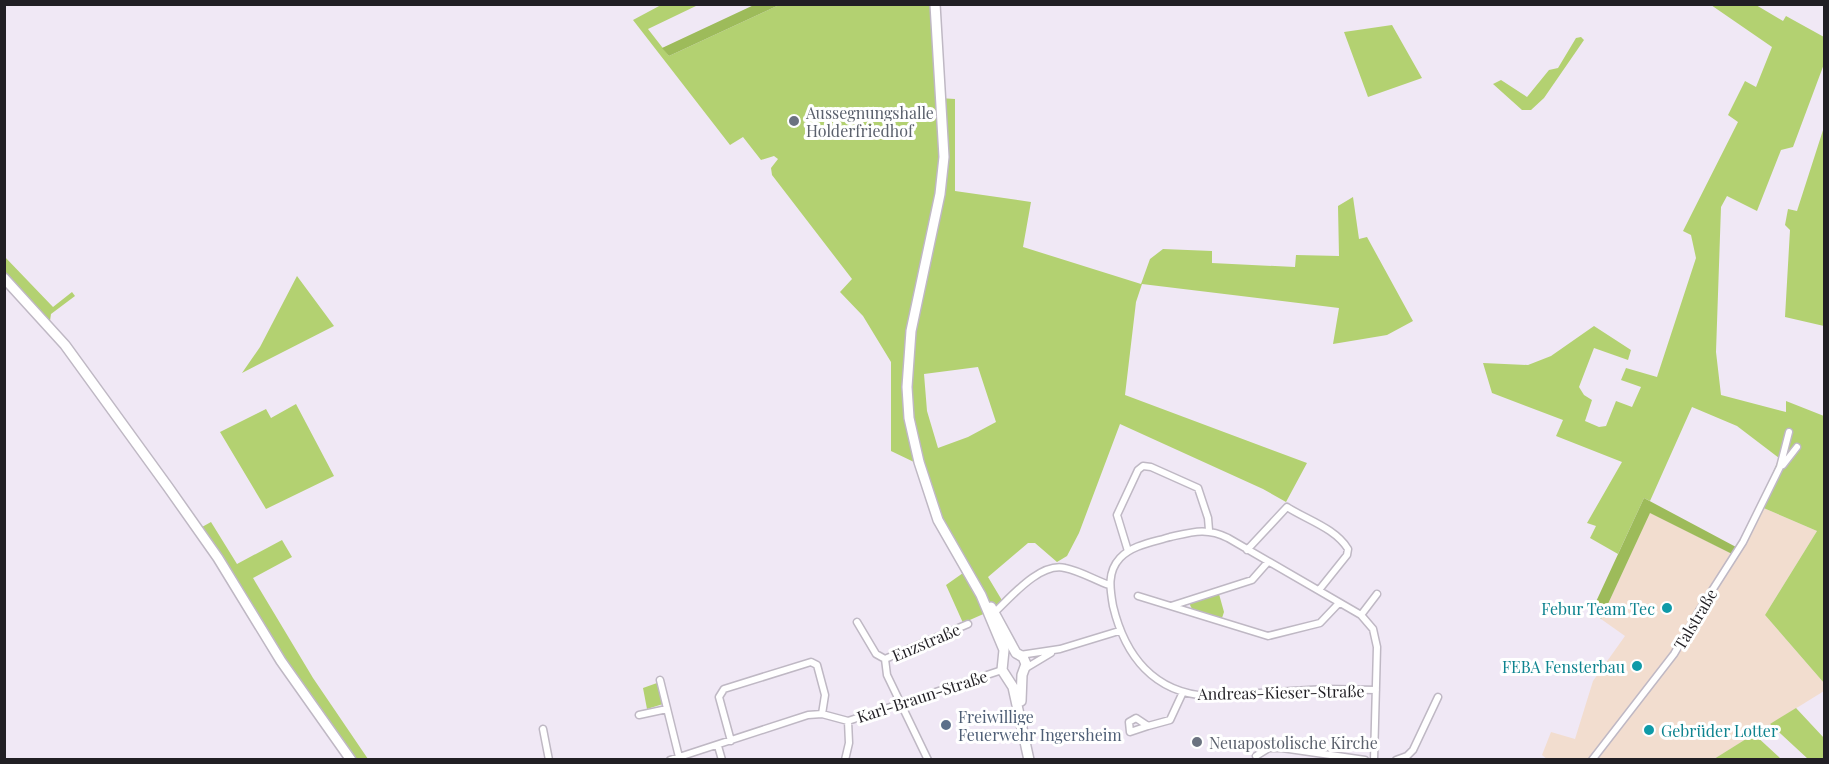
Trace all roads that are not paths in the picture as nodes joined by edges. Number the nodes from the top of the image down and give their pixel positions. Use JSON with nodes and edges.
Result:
{"nodes":[{"id":1,"x":935,"y":4,"type":"edge"},
{"id":2,"x":4,"y":278,"type":"edge"},
{"id":3,"x":1789,"y":432,"type":"dead end"},
{"id":4,"x":1797,"y":447,"type":"dead end"},
{"id":5,"x":1780,"y":467,"type":"junction"},
{"id":6,"x":1209,"y":530,"type":"junction"},
{"id":7,"x":1247,"y":550,"type":"junction"},
{"id":8,"x":1128,"y":551,"type":"junction"},
{"id":9,"x":1267,"y":563,"type":"junction"},
{"id":10,"x":1109,"y":585,"type":"junction"},
{"id":11,"x":1319,"y":590,"type":"junction"},
{"id":12,"x":1377,"y":594,"type":"dead end"},
{"id":13,"x":981,"y":595,"type":"junction"},
{"id":14,"x":1138,"y":596,"type":"dead end"},
{"id":15,"x":1339,"y":603,"type":"junction"},
{"id":16,"x":1170,"y":606,"type":"junction"},
{"id":17,"x":995,"y":612,"type":"junction"},
{"id":18,"x":1361,"y":615,"type":"junction"},
{"id":19,"x":857,"y":622,"type":"dead end"},
{"id":20,"x":968,"y":624,"type":"dead end"},
{"id":21,"x":1119,"y":631,"type":"junction"},
{"id":22,"x":1060,"y":649,"type":"junction"},
{"id":23,"x":1018,"y":654,"type":"junction"},
{"id":24,"x":1005,"y":657,"type":"junction"},
{"id":25,"x":885,"y":659,"type":"junction"},
{"id":26,"x":1024,"y":671,"type":"junction"},
{"id":27,"x":1005,"y":673,"type":"junction"},
{"id":28,"x":660,"y":680,"type":"dead end"},
{"id":29,"x":1376,"y":690,"type":"junction"},
{"id":30,"x":1183,"y":692,"type":"junction"},
{"id":31,"x":1438,"y":697,"type":"dead end"},
{"id":32,"x":902,"y":703,"type":"junction"},
{"id":33,"x":667,"y":710,"type":"junction"},
{"id":34,"x":639,"y":714,"type":"dead end"},
{"id":35,"x":822,"y":714,"type":"junction"},
{"id":36,"x":1021,"y":719,"type":"junction"},
{"id":37,"x":848,"y":721,"type":"junction"},
{"id":38,"x":1148,"y":726,"type":"dead end"},
{"id":39,"x":543,"y":729,"type":"dead end"},
{"id":40,"x":732,"y":741,"type":"junction"},
{"id":41,"x":718,"y":746,"type":"junction"},
{"id":42,"x":679,"y":756,"type":"junction"},
{"id":43,"x":1256,"y":756,"type":"dead end"},
{"id":44,"x":351,"y":759,"type":"edge"},
{"id":45,"x":549,"y":759,"type":"edge"},
{"id":46,"x":670,"y":759,"type":"edge"},
{"id":47,"x":722,"y":759,"type":"edge"},
{"id":48,"x":845,"y":759,"type":"edge"},
{"id":49,"x":928,"y":759,"type":"edge"},
{"id":50,"x":1029,"y":759,"type":"edge"},
{"id":51,"x":1365,"y":759,"type":"edge"},
{"id":52,"x":1374,"y":759,"type":"edge"},
{"id":53,"x":1396,"y":759,"type":"edge"},
{"id":54,"x":1592,"y":759,"type":"edge"}],
"edges":[{"from":1,"to":13,"type":"street"},
{"from":2,"to":44,"type":"street"},
{"from":3,"to":5,"type":"street","name":"Talstraße"},
{"from":4,"to":5,"type":"street","name":"Talstraße"},
{"from":5,"to":54,"type":"street","name":"Talstraße"},
{"from":6,"to":7,"type":"street"},
{"from":6,"to":8,"type":"street"},
{"from":6,"to":8,"type":"street"},
{"from":7,"to":9,"type":"street"},
{"from":7,"to":11,"type":"street"},
{"from":8,"to":10,"type":"street"},
{"from":9,"to":11,"type":"street"},
{"from":9,"to":16,"type":"street"},
{"from":10,"to":17,"type":"street"},
{"from":10,"to":21,"type":"street","name":"Andreas-Kieser-Straße"},
{"from":11,"to":15,"type":"street"},
{"from":12,"to":18,"type":"street"},
{"from":13,"to":17,"type":"street"},
{"from":13,"to":24,"type":"street"},
{"from":14,"to":16,"type":"street"},
{"from":15,"to":16,"type":"street"},
{"from":15,"to":18,"type":"street"},
{"from":17,"to":23,"type":"street"},
{"from":18,"to":29,"type":"street","name":"Andreas-Kieser-Straße"},
{"from":19,"to":25,"type":"street","name":"Enzstraße"},
{"from":20,"to":25,"type":"street","name":"Enzstraße"},
{"from":21,"to":22,"type":"street"},
{"from":21,"to":30,"type":"street","name":"Andreas-Kieser-Straße"},
{"from":22,"to":23,"type":"street"},
{"from":22,"to":26,"type":"street"},
{"from":23,"to":24,"type":"street"},
{"from":23,"to":26,"type":"street"},
{"from":24,"to":27,"type":"street"},
{"from":25,"to":32,"type":"street","name":"Enzstraße"},
{"from":26,"to":27,"type":"street"},
{"from":26,"to":36,"type":"street"},
{"from":27,"to":32,"type":"street","name":"Karl-Braun-Straße"},
{"from":27,"to":36,"type":"street"},
{"from":28,"to":33,"type":"street"},
{"from":29,"to":30,"type":"street","name":"Andreas-Kieser-Straße"},
{"from":29,"to":52,"type":"street"},
{"from":30,"to":38,"type":"street"},
{"from":31,"to":53,"type":"street"},
{"from":32,"to":37,"type":"street","name":"Karl-Braun-Straße"},
{"from":32,"to":49,"type":"street","name":"Enzstraße"},
{"from":33,"to":34,"type":"street"},
{"from":33,"to":42,"type":"street"},
{"from":35,"to":37,"type":"street","name":"Karl-Braun-Straße"},
{"from":35,"to":40,"type":"street","name":"Karl-Braun-Straße"},
{"from":35,"to":40,"type":"street"},
{"from":36,"to":50,"type":"street"},
{"from":37,"to":48,"type":"street"},
{"from":39,"to":45,"type":"street"},
{"from":40,"to":41,"type":"street","name":"Karl-Braun-Straße"},
{"from":41,"to":42,"type":"street","name":"Karl-Braun-Straße"},
{"from":41,"to":47,"type":"street"},
{"from":42,"to":46,"type":"street","name":"Karl-Braun-Straße"},
{"from":43,"to":51,"type":"street"}]}
